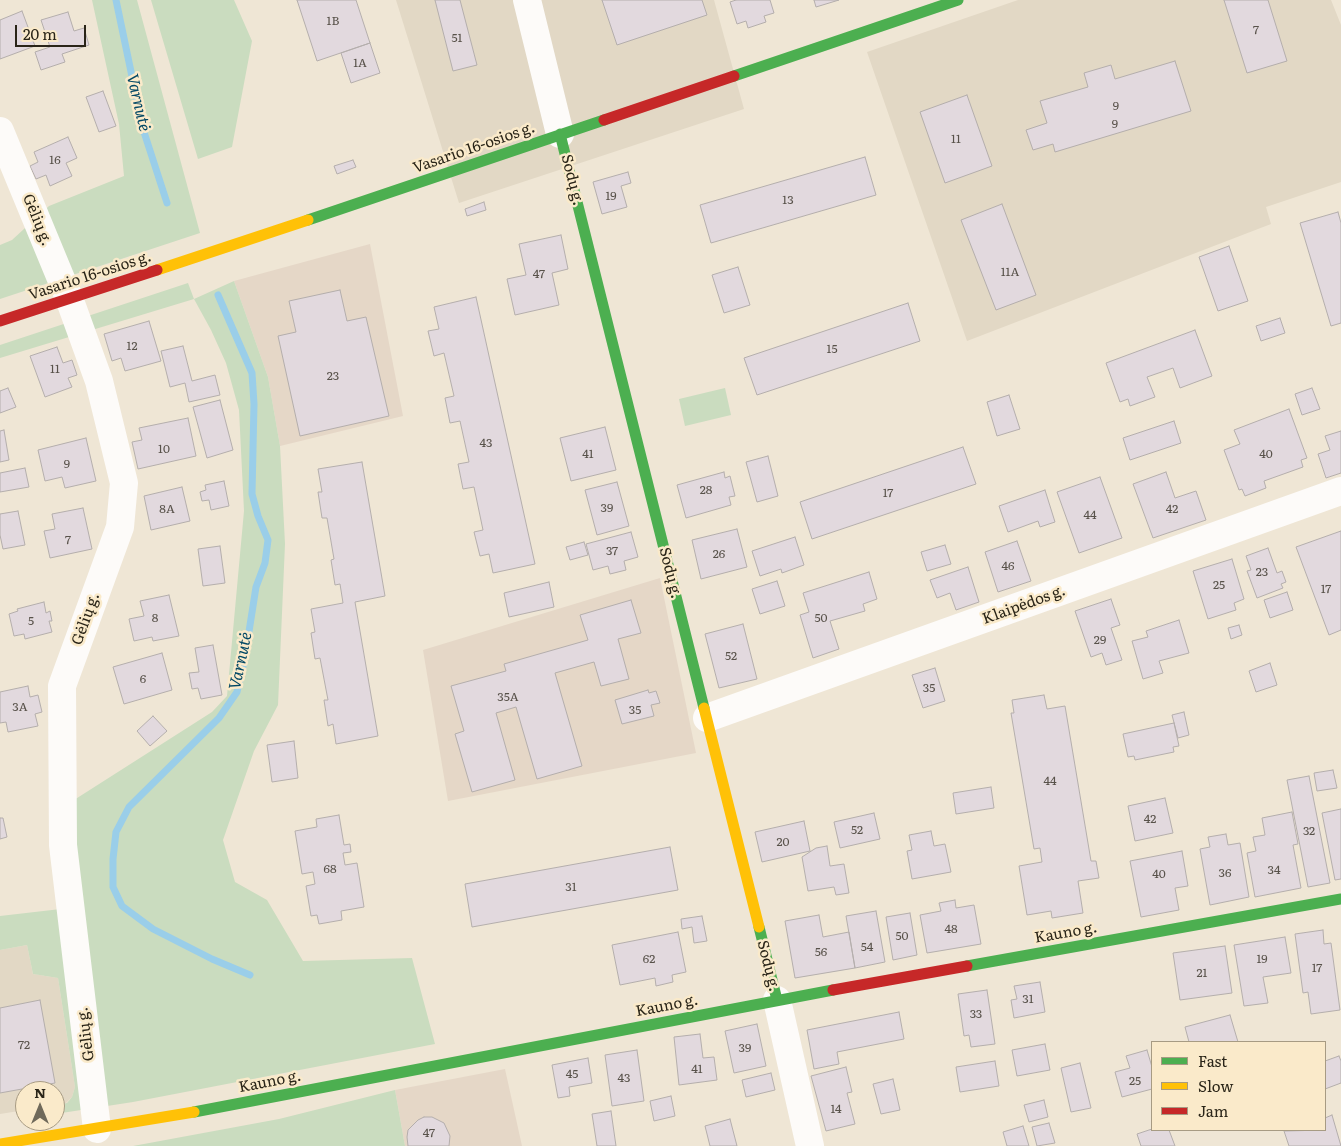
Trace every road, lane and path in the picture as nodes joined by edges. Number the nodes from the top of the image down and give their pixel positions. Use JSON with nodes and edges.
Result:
{"nodes":[{"id":1,"x":527,"y":0,"type":"edge"},
{"id":2,"x":958,"y":0,"type":"edge"},
{"id":3,"x":0,"y":131,"type":"edge"},
{"id":4,"x":560,"y":134,"type":"junction"},
{"id":5,"x":69,"y":298,"type":"junction"},
{"id":6,"x":0,"y":322,"type":"edge"},
{"id":7,"x":1341,"y":491,"type":"edge"},
{"id":8,"x":707,"y":718,"type":"junction"},
{"id":9,"x":1341,"y":899,"type":"edge"},
{"id":10,"x":777,"y":1000,"type":"junction"},
{"id":11,"x":97,"y":1129,"type":"junction"},
{"id":12,"x":0,"y":1144,"type":"edge"},
{"id":13,"x":810,"y":1146,"type":"edge"}],
"edges":[{"from":1,"to":4,"type":"street","name":"Sodų g."},
{"from":2,"to":4,"type":"main road","name":"Vasario 16-osios g."},
{"from":3,"to":5,"type":"street","name":"Gėlių g."},
{"from":4,"to":5,"type":"main road","name":"Vasario 16-osios g."},
{"from":4,"to":8,"type":"main road","name":"Sodų g."},
{"from":5,"to":6,"type":"main road","name":"Vasario 16-osios g."},
{"from":5,"to":11,"type":"street","name":"Gėlių g."},
{"from":7,"to":8,"type":"street","name":"Klaipėdos g."},
{"from":8,"to":10,"type":"main road","name":"Sodų g."},
{"from":9,"to":10,"type":"main road","name":"Kauno g."},
{"from":10,"to":11,"type":"main road","name":"Kauno g."},
{"from":10,"to":13,"type":"street","name":"Sodų g."},
{"from":11,"to":12,"type":"main road","name":"Kauno g."}]}
